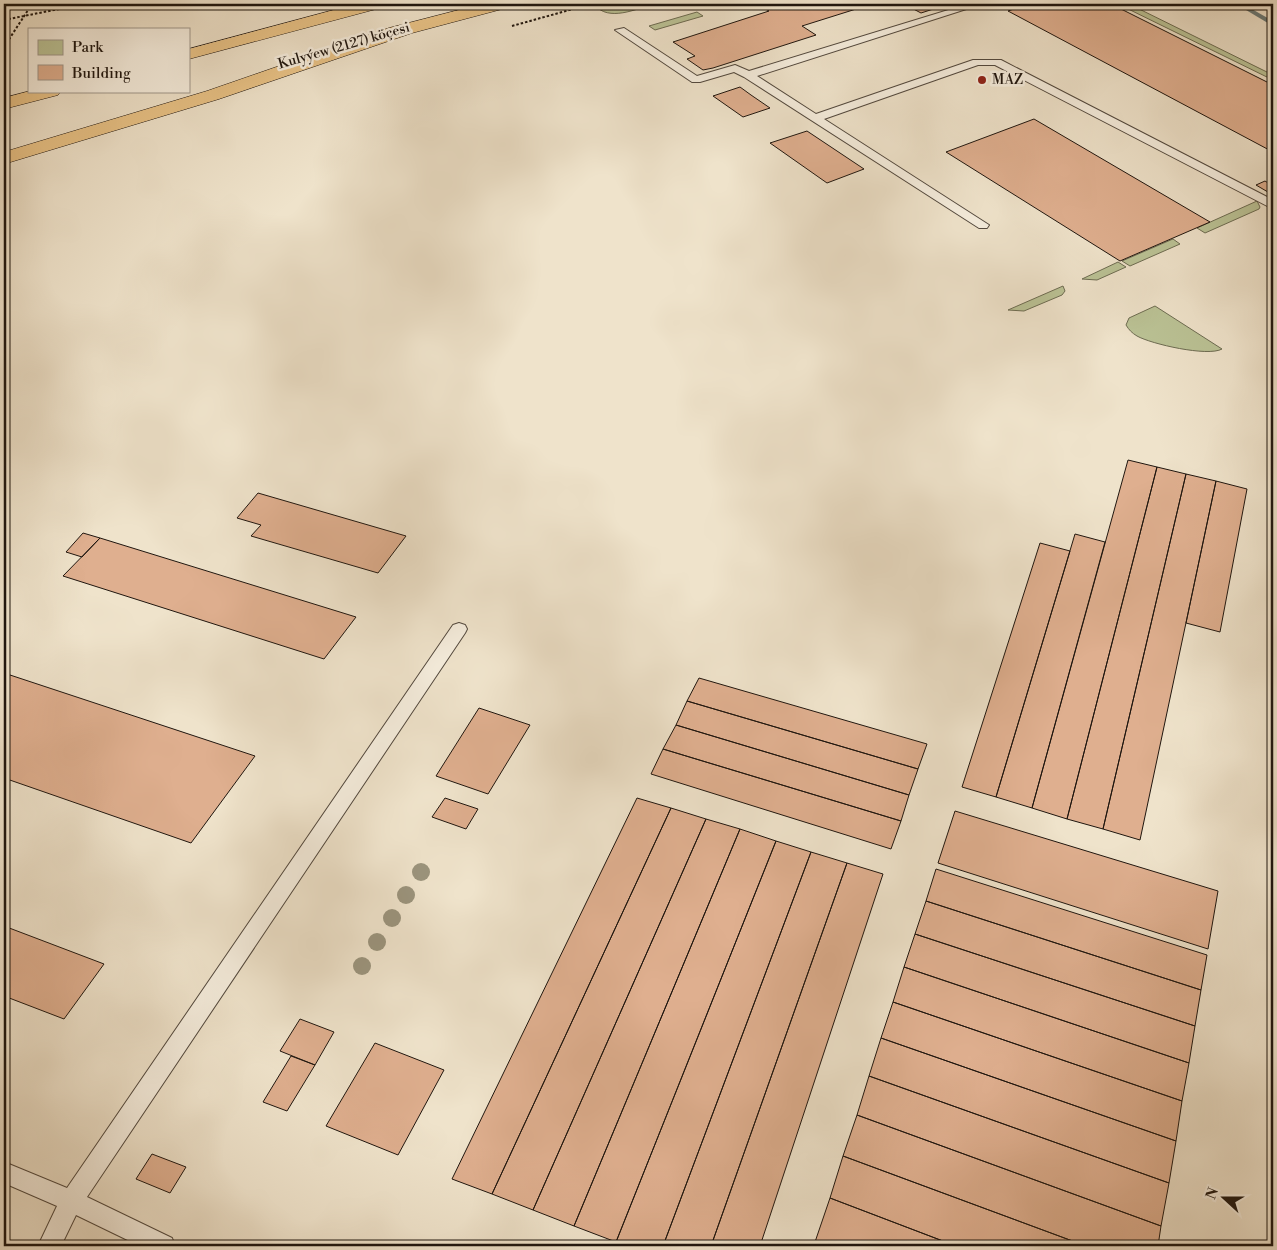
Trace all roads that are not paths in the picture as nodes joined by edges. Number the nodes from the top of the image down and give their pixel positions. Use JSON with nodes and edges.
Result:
{"nodes":[{"id":1,"x":374,"y":4,"type":"edge"},
{"id":2,"x":500,"y":4,"type":"edge"},
{"id":3,"x":977,"y":4,"type":"edge"},
{"id":4,"x":412,"y":27,"type":"junction"},
{"id":5,"x":620,"y":30,"type":"dead end"},
{"id":6,"x":190,"y":46,"type":"edge"},
{"id":7,"x":190,"y":54,"type":"edge"},
{"id":8,"x":748,"y":75,"type":"junction"},
{"id":9,"x":28,"y":88,"type":"edge"},
{"id":10,"x":190,"y":90,"type":"edge"},
{"id":11,"x":48,"y":92,"type":"edge"},
{"id":12,"x":181,"y":92,"type":"edge"},
{"id":13,"x":4,"y":94,"type":"edge"},
{"id":14,"x":4,"y":104,"type":"edge"},
{"id":15,"x":815,"y":118,"type":"junction"},
{"id":16,"x":4,"y":143,"type":"edge"},
{"id":17,"x":4,"y":158,"type":"edge"},
{"id":18,"x":1273,"y":205,"type":"edge"},
{"id":19,"x":983,"y":225,"type":"dead end"},
{"id":20,"x":459,"y":629,"type":"dead end"},
{"id":21,"x":4,"y":1172,"type":"edge"},
{"id":22,"x":70,"y":1200,"type":"junction"},
{"id":23,"x":48,"y":1246,"type":"edge"},
{"id":24,"x":164,"y":1246,"type":"edge"}],
"edges":[{"from":1,"to":6,"type":"highway"},
{"from":1,"to":7,"type":"highway","name":"Kulyýew (2127) köçesi"},
{"from":2,"to":4,"type":"highway","name":"Kulyýew (2127) köçesi"},
{"from":3,"to":8,"type":"lane"},
{"from":4,"to":10,"type":"highway","name":"Kulyýew (2127) köçesi"},
{"from":4,"to":17,"type":"highway"},
{"from":5,"to":8,"type":"lane"},
{"from":8,"to":15,"type":"lane"},
{"from":9,"to":13,"type":"highway"},
{"from":11,"to":14,"type":"highway"},
{"from":12,"to":16,"type":"highway"},
{"from":15,"to":18,"type":"lane"},
{"from":15,"to":19,"type":"lane"},
{"from":20,"to":22,"type":"lane"},
{"from":21,"to":22,"type":"lane"},
{"from":22,"to":23,"type":"lane"},
{"from":22,"to":24,"type":"lane"}]}
